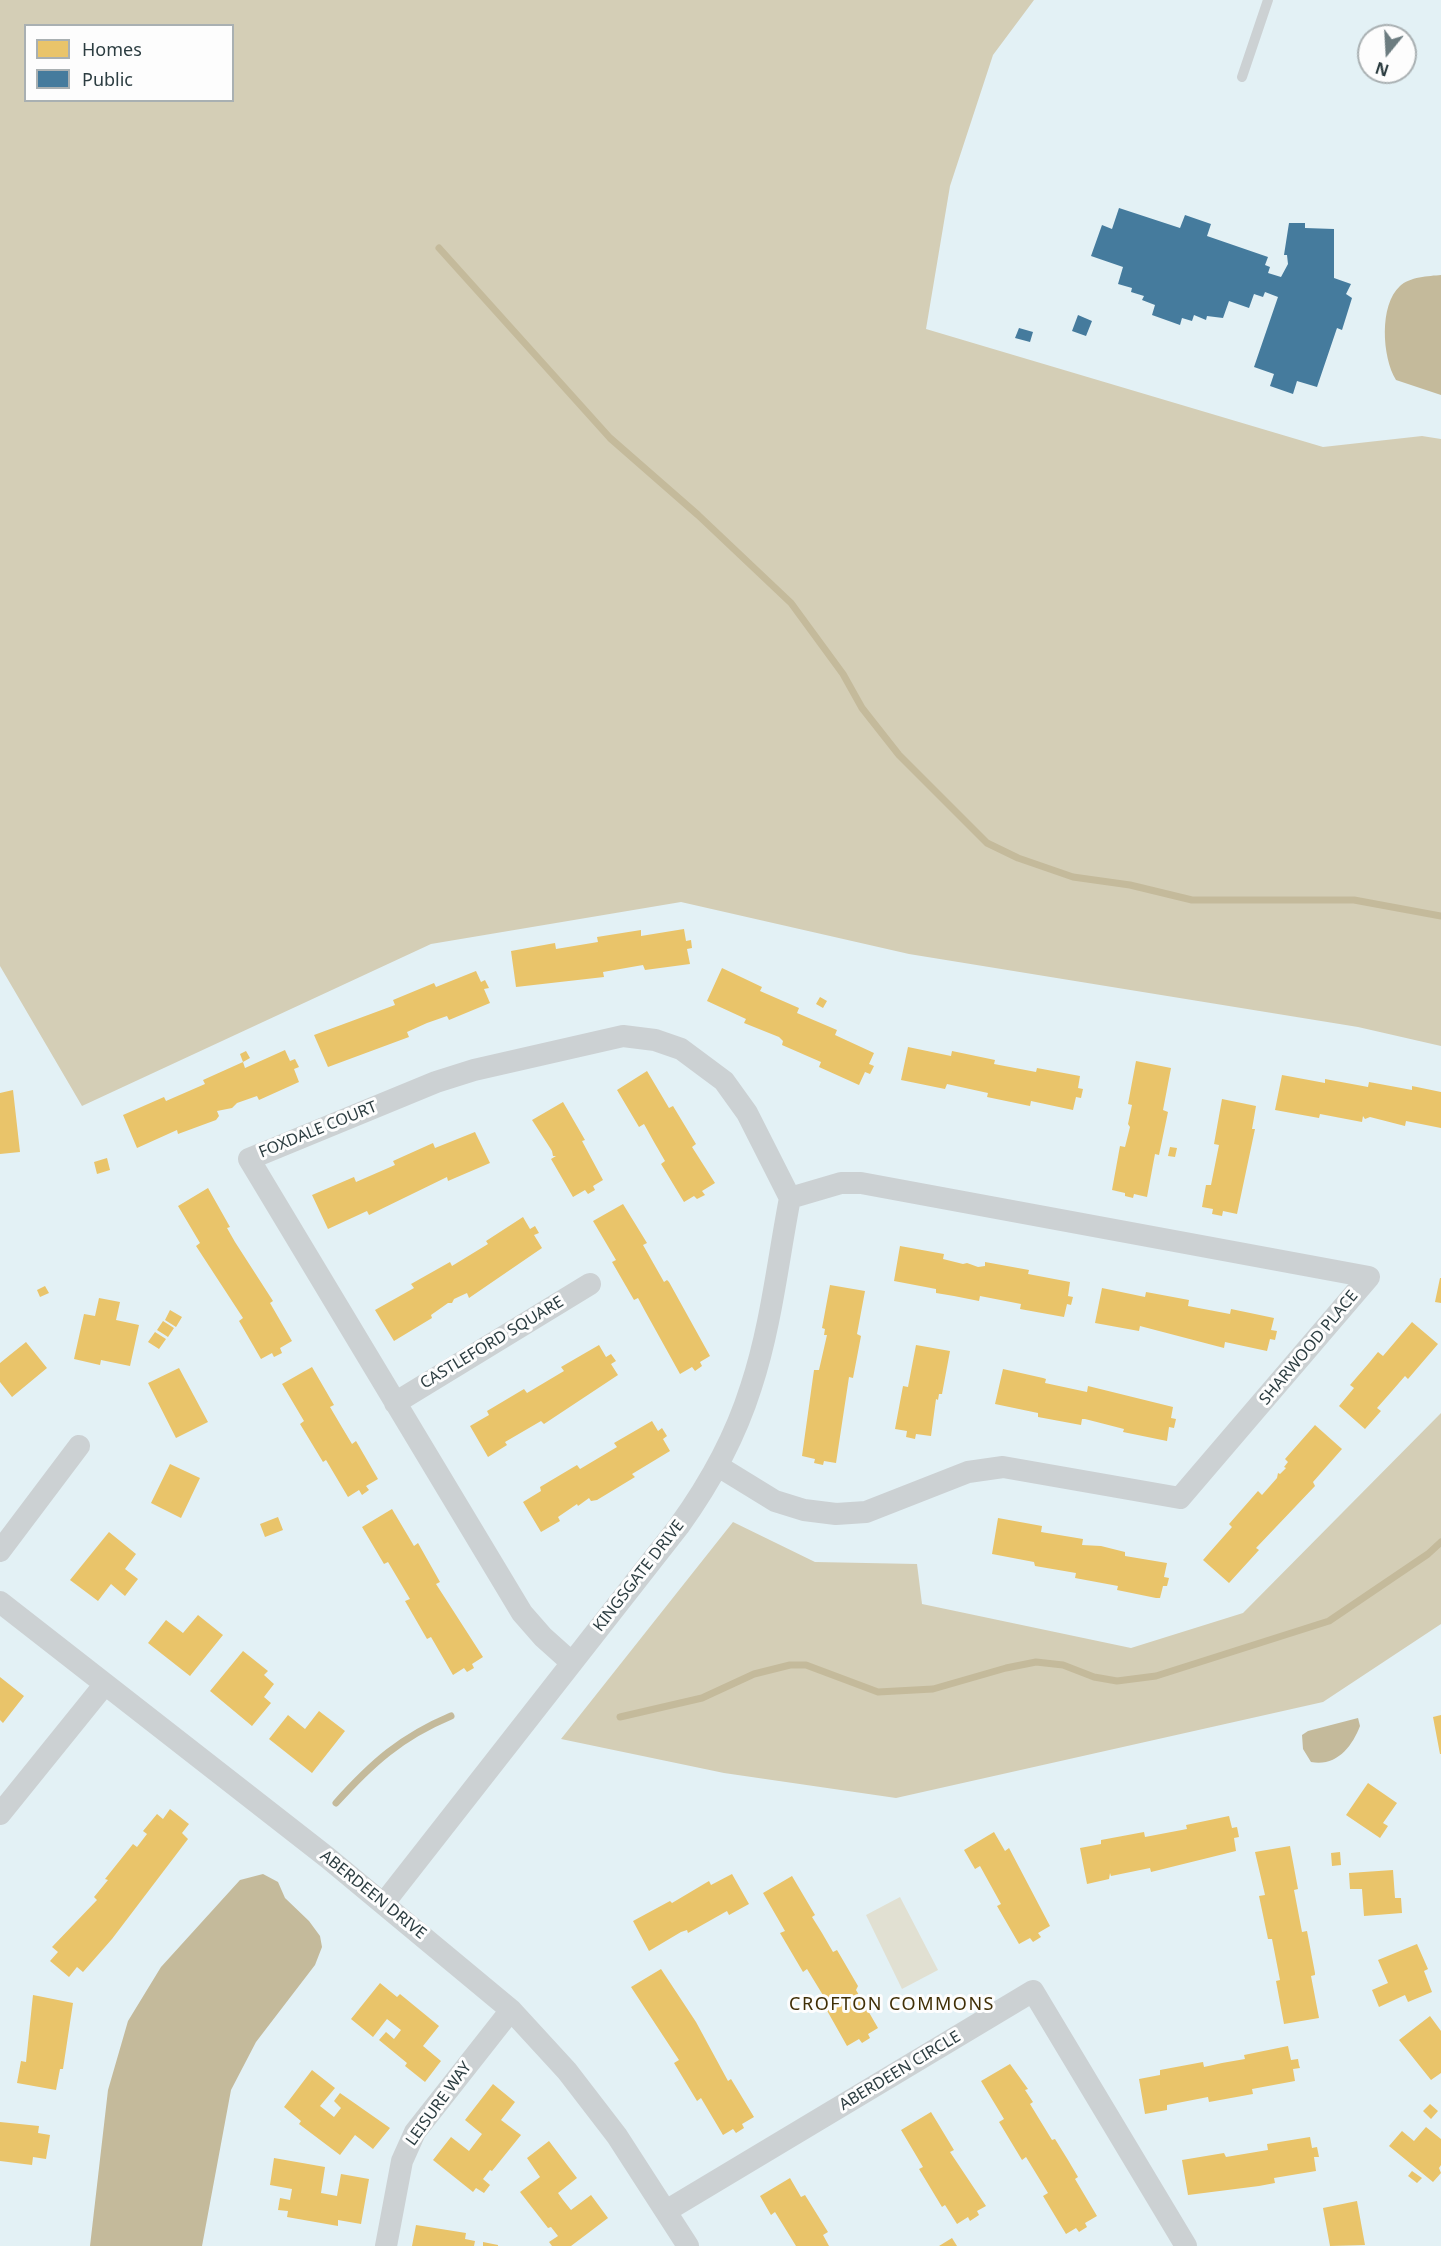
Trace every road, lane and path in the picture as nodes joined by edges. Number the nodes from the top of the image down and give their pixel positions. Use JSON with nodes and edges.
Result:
{"nodes":[{"id":1,"x":1268,"y":0,"type":"edge"},
{"id":2,"x":1242,"y":77,"type":"dead end"},
{"id":3,"x":790,"y":1198,"type":"junction"},
{"id":4,"x":590,"y":1284,"type":"dead end"},
{"id":5,"x":395,"y":1402,"type":"junction"},
{"id":6,"x":79,"y":1446,"type":"dead end"},
{"id":7,"x":718,"y":1466,"type":"junction"},
{"id":8,"x":0,"y":1551,"type":"edge"},
{"id":9,"x":0,"y":1602,"type":"edge"},
{"id":10,"x":572,"y":1663,"type":"junction"},
{"id":11,"x":105,"y":1684,"type":"junction"},
{"id":12,"x":0,"y":1814,"type":"edge"},
{"id":13,"x":384,"y":1903,"type":"junction"},
{"id":14,"x":511,"y":2010,"type":"junction"},
{"id":15,"x":666,"y":2211,"type":"junction"},
{"id":16,"x":386,"y":2246,"type":"edge"},
{"id":17,"x":687,"y":2246,"type":"edge"},
{"id":18,"x":1186,"y":2246,"type":"edge"}],
"edges":[{"from":1,"to":2,"type":"lane"},
{"from":3,"to":5,"type":"street","name":"FOXDALE COURT"},
{"from":3,"to":7,"type":"street","name":"KINGSGATE DRIVE"},
{"from":3,"to":7,"type":"street","name":"SHARWOOD PLACE"},
{"from":4,"to":5,"type":"street","name":"CASTLEFORD SQUARE"},
{"from":5,"to":10,"type":"street","name":"FOXDALE COURT"},
{"from":6,"to":8,"type":"street"},
{"from":7,"to":10,"type":"street","name":"KINGSGATE DRIVE"},
{"from":9,"to":11,"type":"street","name":"ABERDEEN DRIVE"},
{"from":10,"to":13,"type":"street","name":"KINGSGATE DRIVE"},
{"from":11,"to":12,"type":"street"},
{"from":11,"to":13,"type":"street","name":"ABERDEEN DRIVE"},
{"from":13,"to":14,"type":"street","name":"ABERDEEN DRIVE"},
{"from":14,"to":15,"type":"street","name":"ABERDEEN DRIVE"},
{"from":14,"to":16,"type":"street","name":"LEISURE WAY"},
{"from":15,"to":17,"type":"street","name":"ABERDEEN DRIVE"},
{"from":15,"to":18,"type":"street","name":"ABERDEEN CIRCLE"}]}
